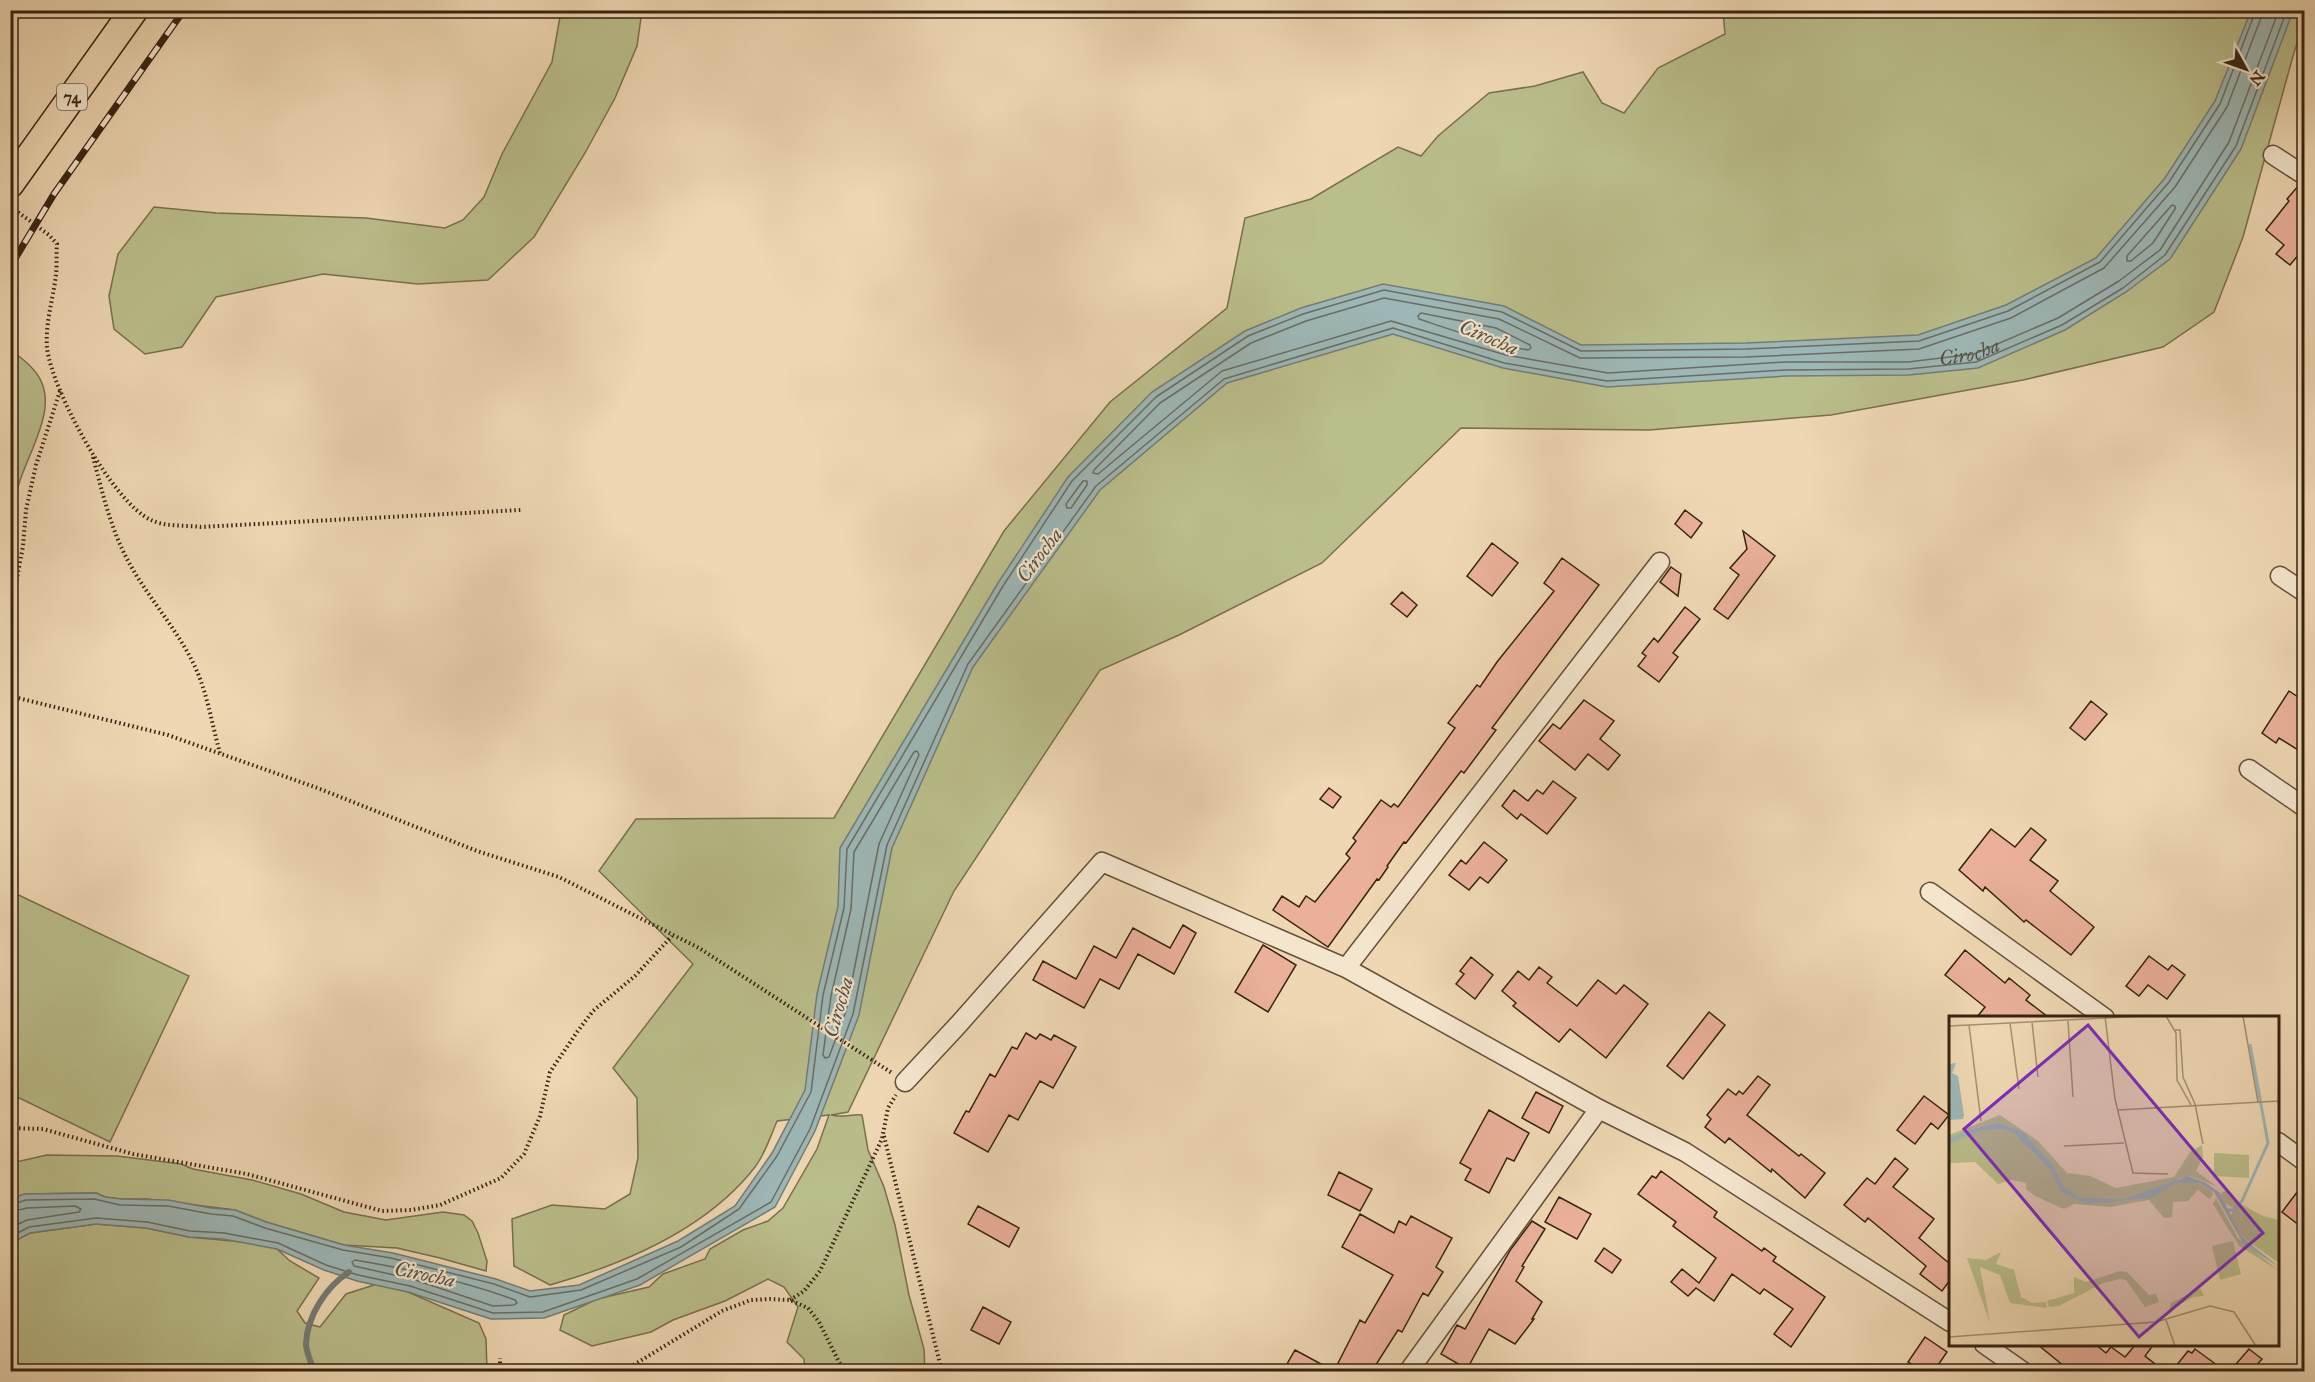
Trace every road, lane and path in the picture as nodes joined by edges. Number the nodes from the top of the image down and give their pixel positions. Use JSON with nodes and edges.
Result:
{"nodes":[{"id":1,"x":134,"y":10,"type":"edge"},
{"id":2,"x":2273,"y":155,"type":"dead end"},
{"id":3,"x":2304,"y":175,"type":"edge"},
{"id":4,"x":10,"y":184,"type":"edge"},
{"id":5,"x":10,"y":206,"type":"edge"},
{"id":6,"x":60,"y":390,"type":"junction"},
{"id":7,"x":92,"y":453,"type":"junction"},
{"id":8,"x":521,"y":510,"type":"dead end"},
{"id":9,"x":1660,"y":562,"type":"dead end"},
{"id":10,"x":2280,"y":576,"type":"dead end"},
{"id":11,"x":2304,"y":592,"type":"edge"},
{"id":12,"x":10,"y":616,"type":"edge"},
{"id":13,"x":10,"y":696,"type":"edge"},
{"id":14,"x":220,"y":753,"type":"junction"},
{"id":15,"x":2248,"y":769,"type":"dead end"},
{"id":16,"x":2304,"y":807,"type":"edge"},
{"id":17,"x":1930,"y":892,"type":"dead end"},
{"id":18,"x":672,"y":936,"type":"junction"},
{"id":19,"x":1346,"y":968,"type":"junction"},
{"id":20,"x":2104,"y":1016,"type":"edge"},
{"id":21,"x":883,"y":1068,"type":"dead end"},
{"id":22,"x":905,"y":1082,"type":"joint"},
{"id":23,"x":1599,"y":1109,"type":"junction"},
{"id":24,"x":10,"y":1128,"type":"edge"},
{"id":25,"x":883,"y":1132,"type":"junction"},
{"id":26,"x":2279,"y":1143,"type":"edge"},
{"id":27,"x":2304,"y":1161,"type":"edge"},
{"id":28,"x":790,"y":1300,"type":"junction"},
{"id":29,"x":1949,"y":1321,"type":"edge"},
{"id":30,"x":1987,"y":1346,"type":"edge"},
{"id":31,"x":500,"y":1358,"type":"dead end"},
{"id":32,"x":500,"y":1371,"type":"edge"},
{"id":33,"x":622,"y":1371,"type":"edge"},
{"id":34,"x":844,"y":1371,"type":"edge"},
{"id":35,"x":942,"y":1371,"type":"edge"},
{"id":36,"x":1408,"y":1371,"type":"edge"},
{"id":37,"x":2024,"y":1371,"type":"edge"}],
"edges":[{"from":1,"to":4,"type":"main road","number":"74"},
{"from":2,"to":3,"type":"street"},
{"from":5,"to":6,"type":"path"},
{"from":6,"to":7,"type":"path"},
{"from":6,"to":12,"type":"path"},
{"from":7,"to":8,"type":"path"},
{"from":7,"to":14,"type":"path"},
{"from":9,"to":19,"type":"street"},
{"from":10,"to":11,"type":"street"},
{"from":13,"to":14,"type":"path"},
{"from":14,"to":18,"type":"path"},
{"from":15,"to":16,"type":"street"},
{"from":17,"to":20,"type":"street"},
{"from":18,"to":21,"type":"path"},
{"from":18,"to":24,"type":"path"},
{"from":19,"to":22,"type":"street"},
{"from":19,"to":23,"type":"street"},
{"from":22,"to":25,"type":"path"},
{"from":23,"to":29,"type":"street"},
{"from":23,"to":36,"type":"street"},
{"from":25,"to":28,"type":"path"},
{"from":25,"to":35,"type":"path"},
{"from":26,"to":27,"type":"street"},
{"from":28,"to":33,"type":"path"},
{"from":28,"to":34,"type":"path"},
{"from":30,"to":37,"type":"street"},
{"from":31,"to":32,"type":"path"}]}
